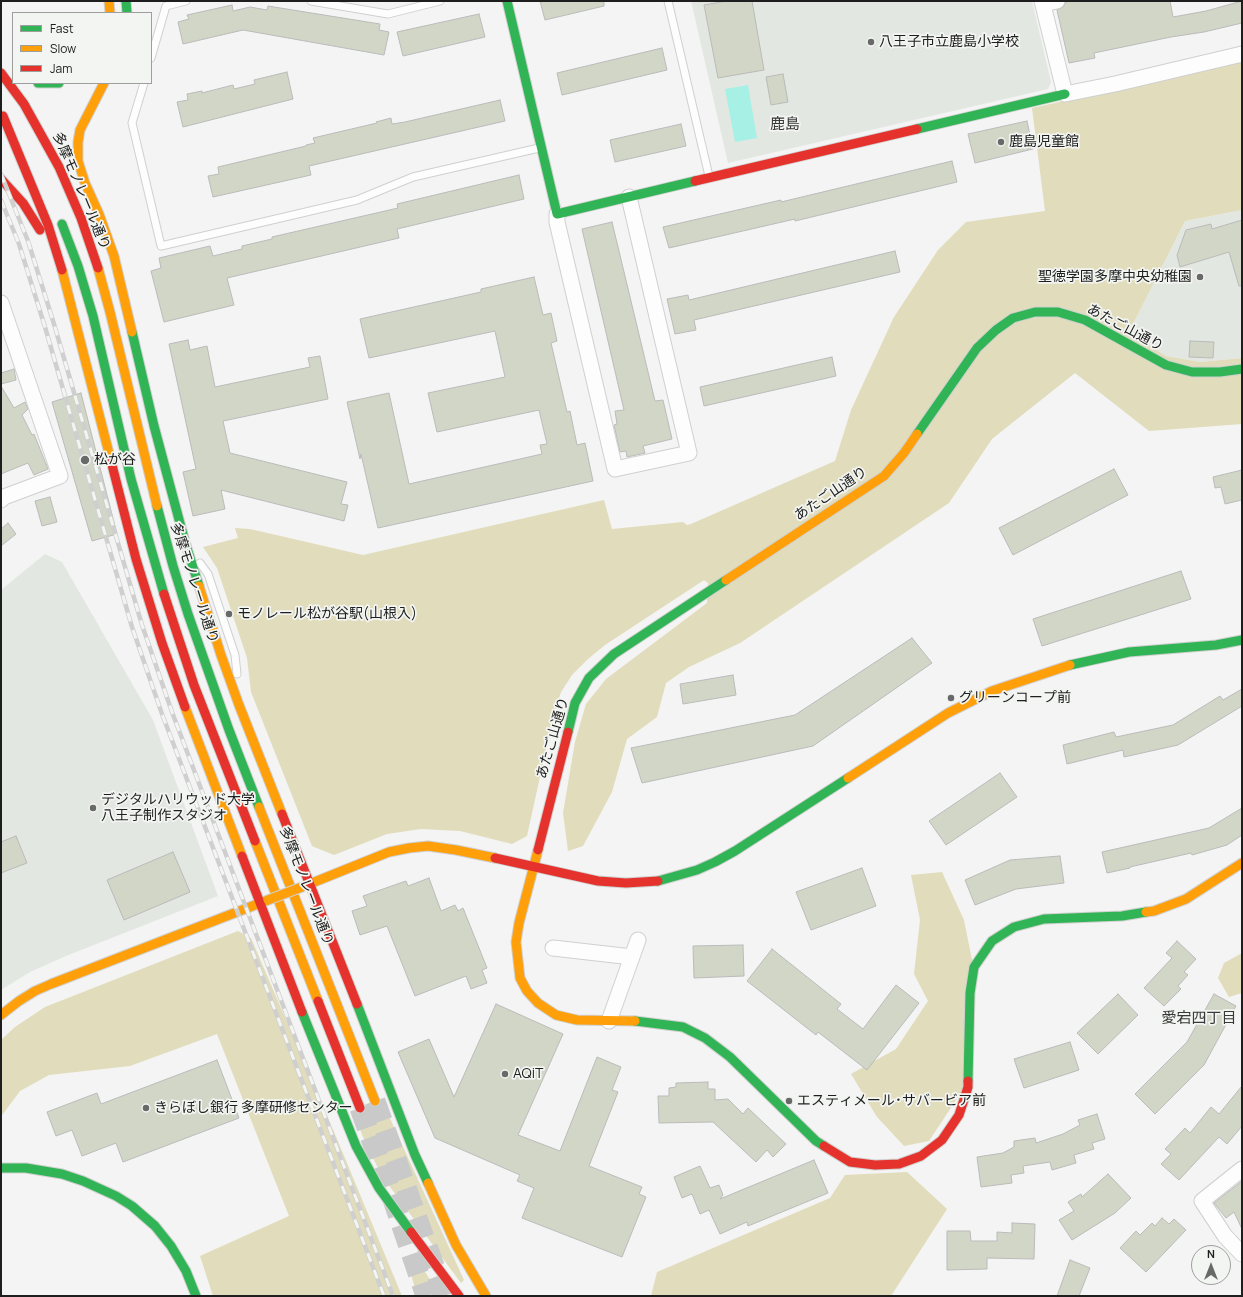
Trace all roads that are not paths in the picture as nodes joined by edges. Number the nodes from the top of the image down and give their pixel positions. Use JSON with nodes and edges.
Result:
{"nodes":[{"id":1,"x":109,"y":1,"type":"edge"},
{"id":2,"x":126,"y":1,"type":"edge"},
{"id":3,"x":186,"y":1,"type":"edge"},
{"id":4,"x":311,"y":1,"type":"edge"},
{"id":5,"x":440,"y":1,"type":"edge"},
{"id":6,"x":507,"y":1,"type":"edge"},
{"id":7,"x":668,"y":1,"type":"edge"},
{"id":8,"x":1047,"y":2,"type":"edge"},
{"id":9,"x":110,"y":12,"type":"edge"},
{"id":10,"x":127,"y":12,"type":"edge"},
{"id":11,"x":1242,"y":54,"type":"edge"},
{"id":12,"x":152,"y":55,"type":"edge"},
{"id":13,"x":1,"y":67,"type":"edge"},
{"id":14,"x":1,"y":73,"type":"edge"},
{"id":15,"x":12,"y":74,"type":"edge"},
{"id":16,"x":103,"y":84,"type":"edge"},
{"id":17,"x":144,"y":84,"type":"edge"},
{"id":18,"x":1065,"y":94,"type":"junction"},
{"id":19,"x":2,"y":114,"type":"edge"},
{"id":20,"x":541,"y":147,"type":"junction"},
{"id":21,"x":36,"y":172,"type":"dead end"},
{"id":22,"x":710,"y":178,"type":"junction"},
{"id":23,"x":1,"y":179,"type":"edge"},
{"id":24,"x":629,"y":197,"type":"junction"},
{"id":25,"x":557,"y":214,"type":"junction"},
{"id":26,"x":59,"y":219,"type":"dead end"},
{"id":27,"x":96,"y":260,"type":"junction"},
{"id":28,"x":62,"y":272,"type":"junction"},
{"id":29,"x":1,"y":303,"type":"edge"},
{"id":30,"x":4,"y":322,"type":"edge"},
{"id":31,"x":130,"y":322,"type":"junction"},
{"id":32,"x":1242,"y":369,"type":"edge"},
{"id":33,"x":2,"y":497,"type":"edge"},
{"id":34,"x":185,"y":542,"type":"junction"},
{"id":35,"x":1242,"y":640,"type":"edge"},
{"id":36,"x":239,"y":705,"type":"junction"},
{"id":37,"x":1242,"y":863,"type":"edge"},
{"id":38,"x":534,"y":868,"type":"junction"},
{"id":39,"x":306,"y":885,"type":"junction"},
{"id":40,"x":264,"y":901,"type":"junction"},
{"id":41,"x":638,"y":940,"type":"dead end"},
{"id":42,"x":553,"y":948,"type":"dead end"},
{"id":43,"x":632,"y":957,"type":"junction"},
{"id":44,"x":1,"y":1015,"type":"edge"},
{"id":45,"x":609,"y":1022,"type":"junction"},
{"id":46,"x":375,"y":1101,"type":"tunnel mouth"},
{"id":47,"x":360,"y":1108,"type":"tunnel mouth"},
{"id":48,"x":1,"y":1168,"type":"edge"},
{"id":49,"x":1242,"y":1169,"type":"edge"},
{"id":50,"x":1242,"y":1254,"type":"edge"},
{"id":51,"x":196,"y":1296,"type":"edge"},
{"id":52,"x":459,"y":1296,"type":"edge"},
{"id":53,"x":486,"y":1296,"type":"edge"}],
"edges":[{"from":1,"to":9,"type":"main road"},
{"from":2,"to":10,"type":"main road"},
{"from":3,"to":12,"type":"lane"},
{"from":4,"to":5,"type":"lane"},
{"from":6,"to":20,"type":"main road"},
{"from":7,"to":22,"type":"lane"},
{"from":8,"to":18,"type":"street"},
{"from":11,"to":18,"type":"street"},
{"from":13,"to":15,"type":"main road"},
{"from":14,"to":27,"type":"main road","name":"多摩モノレール通り"},
{"from":16,"to":31,"type":"main road"},
{"from":17,"to":20,"type":"lane"},
{"from":18,"to":22,"type":"main road"},
{"from":19,"to":21,"type":"main road"},
{"from":19,"to":28,"type":"main road"},
{"from":20,"to":25,"type":"main road"},
{"from":22,"to":24,"type":"main road"},
{"from":23,"to":28,"type":"main road"},
{"from":24,"to":25,"type":"main road"},
{"from":24,"to":25,"type":"street"},
{"from":26,"to":47,"type":"main road"},
{"from":27,"to":31,"type":"main road"},
{"from":27,"to":46,"type":"main road","name":"多摩モノレール通り"},
{"from":28,"to":40,"type":"main road"},
{"from":29,"to":30,"type":"street"},
{"from":30,"to":33,"type":"street"},
{"from":31,"to":34,"type":"main road"},
{"from":32,"to":38,"type":"main road","name":"あたご山通り"},
{"from":34,"to":36,"type":"main road"},
{"from":34,"to":36,"type":"lane"},
{"from":35,"to":38,"type":"main road"},
{"from":36,"to":39,"type":"main road"},
{"from":37,"to":45,"type":"main road","name":"あたご山通り"},
{"from":38,"to":39,"type":"main road"},
{"from":38,"to":45,"type":"main road","name":"あたご山通り"},
{"from":39,"to":40,"type":"main road","bridge":true},
{"from":39,"to":53,"type":"main road"},
{"from":40,"to":44,"type":"main road"},
{"from":40,"to":52,"type":"main road"},
{"from":41,"to":43,"type":"street"},
{"from":42,"to":43,"type":"street"},
{"from":43,"to":45,"type":"street"},
{"from":48,"to":51,"type":"main road"},
{"from":49,"to":50,"type":"street"}]}
